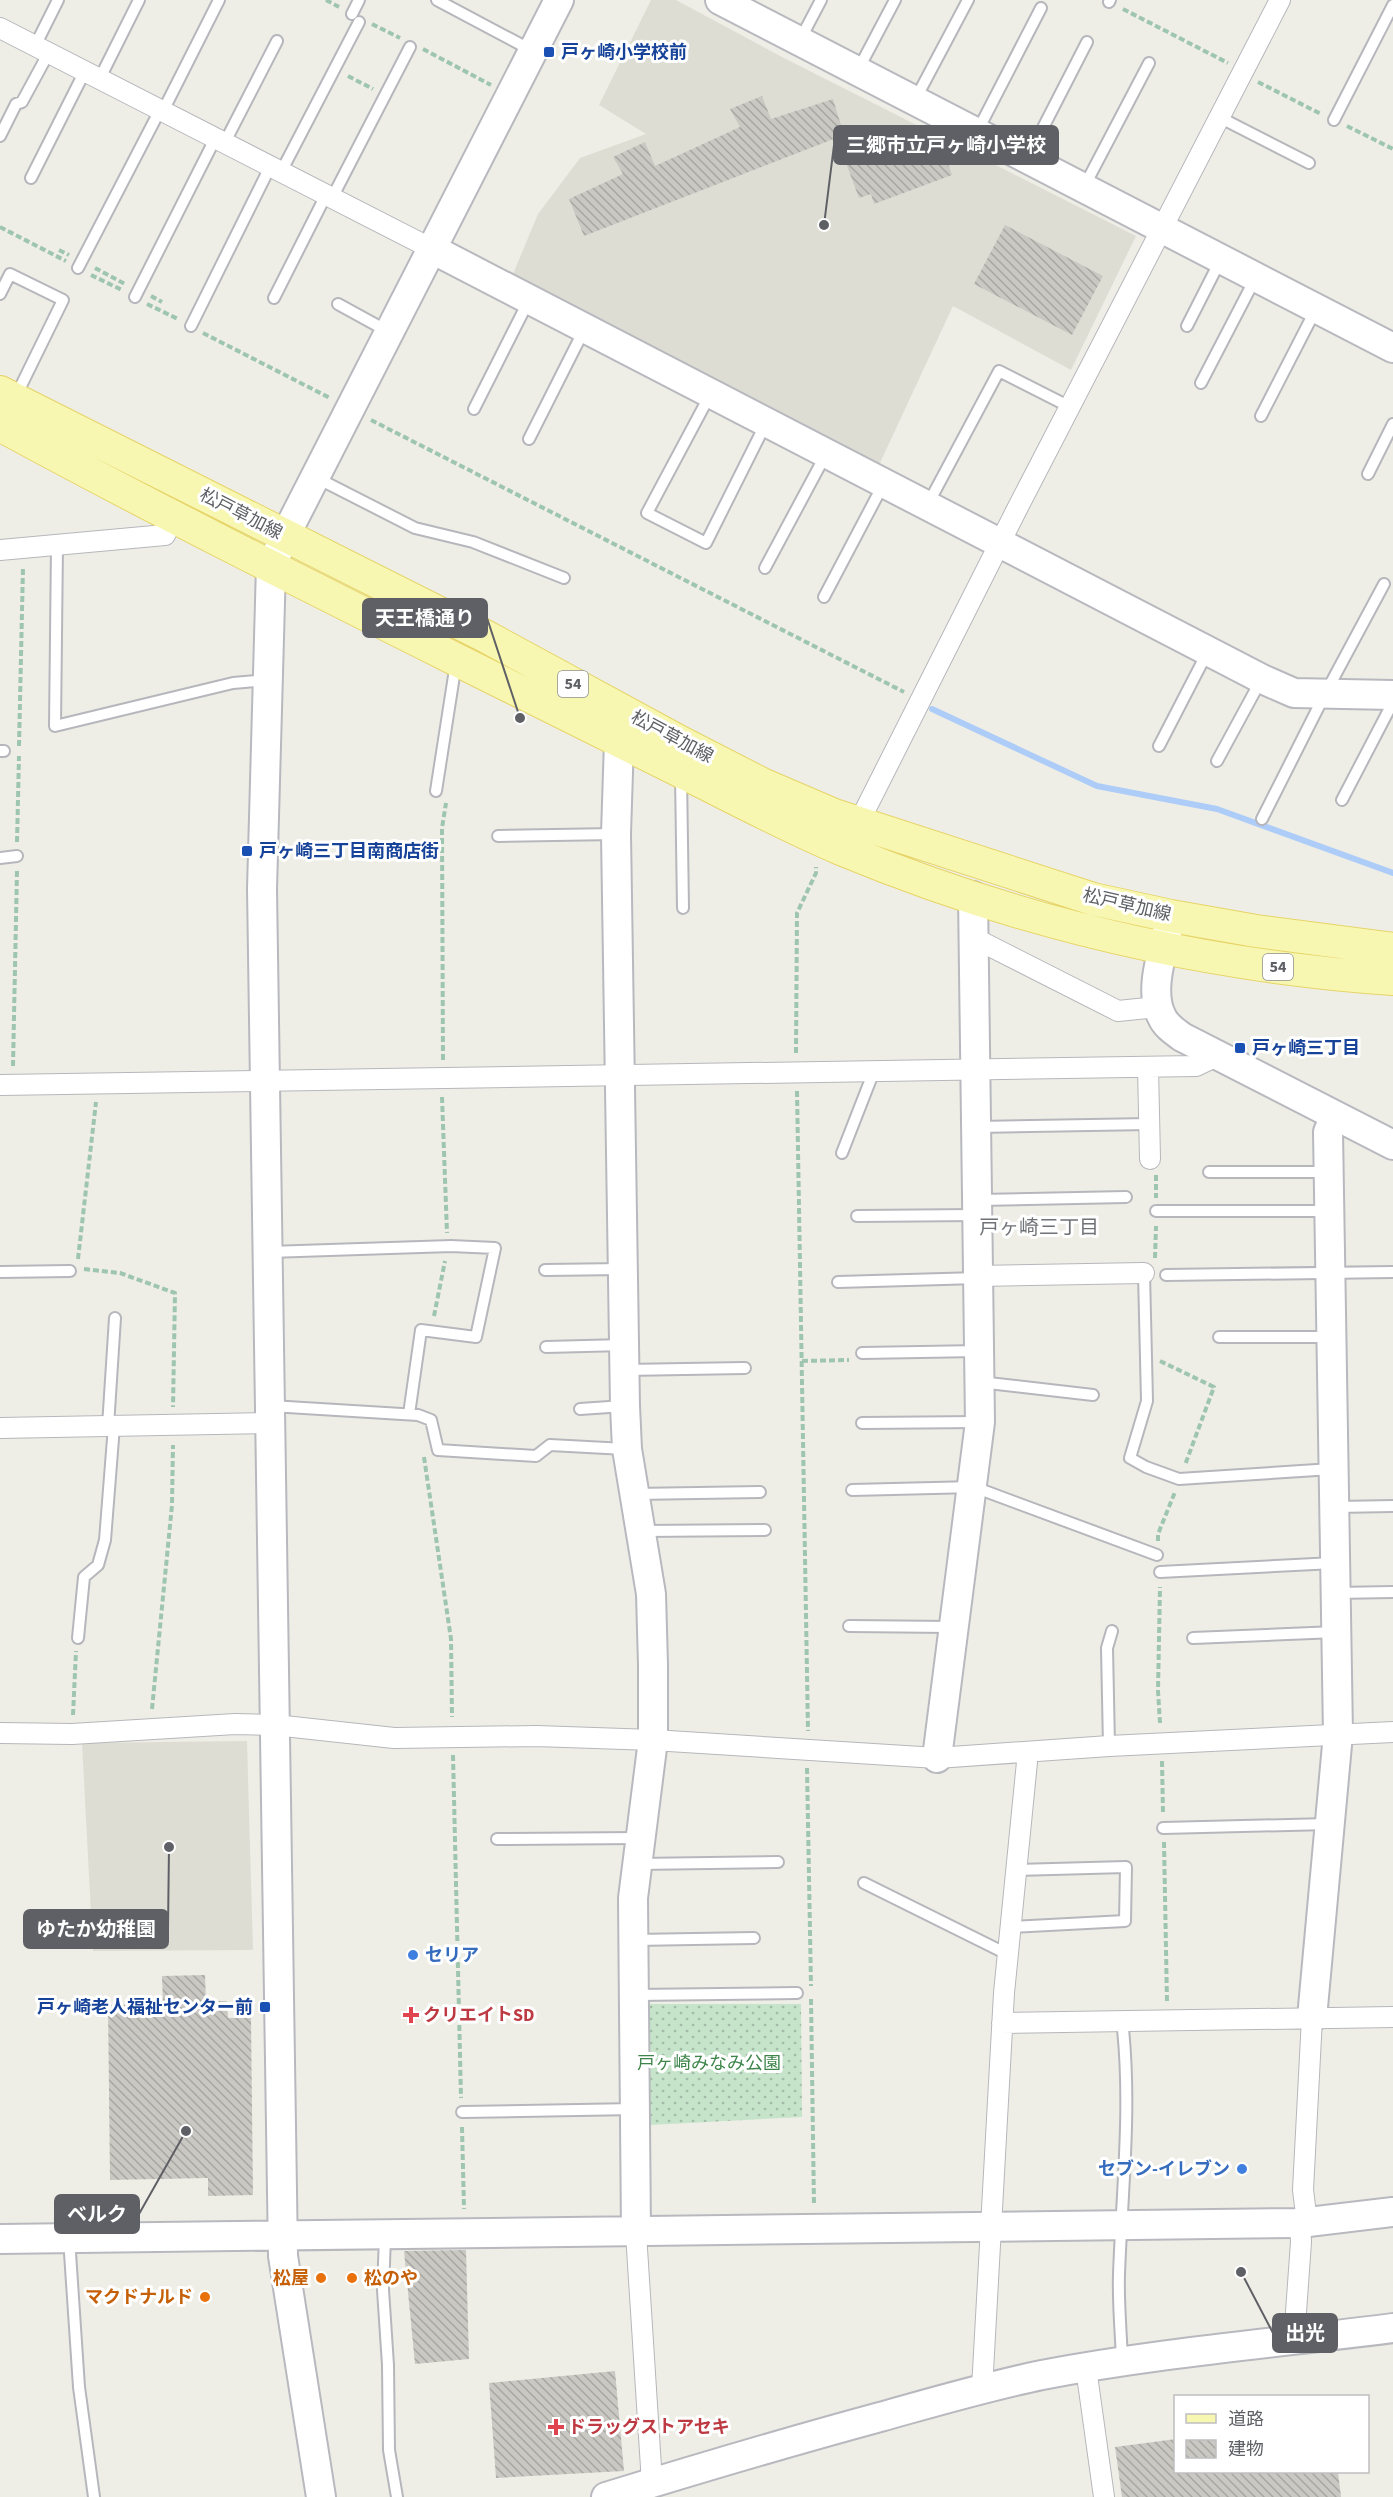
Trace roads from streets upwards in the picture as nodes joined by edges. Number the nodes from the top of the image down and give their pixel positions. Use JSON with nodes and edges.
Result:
{"nodes":[{"id":1,"x":560,"y":0,"type":"edge"},
{"id":2,"x":720,"y":0,"type":"edge"},
{"id":3,"x":1280,"y":0,"type":"edge"},
{"id":4,"x":0,"y":28,"type":"edge"},
{"id":5,"x":1162,"y":227,"type":"junction"},
{"id":6,"x":432,"y":249,"type":"junction"},
{"id":7,"x":1391,"y":343,"type":"edge"},
{"id":8,"x":5,"y":405,"type":"edge"},
{"id":9,"x":174,"y":517,"type":"junction"},
{"id":10,"x":285,"y":536,"type":"junction"},
{"id":11,"x":1000,"y":541,"type":"junction"},
{"id":12,"x":0,"y":550,"type":"edge"},
{"id":13,"x":271,"y":566,"type":"junction"},
{"id":14,"x":1393,"y":695,"type":"edge"},
{"id":15,"x":619,"y":741,"type":"junction"},
{"id":16,"x":851,"y":837,"type":"junction"},
{"id":17,"x":973,"y":896,"type":"junction"},
{"id":18,"x":1171,"y":916,"type":"junction"},
{"id":19,"x":972,"y":937,"type":"junction"},
{"id":20,"x":1164,"y":949,"type":"junction"},
{"id":21,"x":1393,"y":949,"type":"edge"},
{"id":22,"x":1393,"y":979,"type":"edge"},
{"id":23,"x":1157,"y":1007,"type":"junction"},
{"id":24,"x":1217,"y":1056,"type":"junction"},
{"id":25,"x":1148,"y":1067,"type":"junction"},
{"id":26,"x":975,"y":1070,"type":"junction"},
{"id":27,"x":620,"y":1075,"type":"junction"},
{"id":28,"x":6,"y":1079,"type":"edge"},
{"id":29,"x":266,"y":1081,"type":"junction"},
{"id":30,"x":1335,"y":1116,"type":"junction"},
{"id":31,"x":1393,"y":1145,"type":"edge"},
{"id":32,"x":1150,"y":1159,"type":"dead end"},
{"id":33,"x":1144,"y":1273,"type":"road end"},
{"id":34,"x":978,"y":1277,"type":"junction"},
{"id":35,"x":271,"y":1415,"type":"junction"},
{"id":36,"x":0,"y":1428,"type":"edge"},
{"id":37,"x":275,"y":1725,"type":"junction"},
{"id":38,"x":1393,"y":1732,"type":"edge"},
{"id":39,"x":0,"y":1733,"type":"edge"},
{"id":40,"x":1338,"y":1734,"type":"junction"},
{"id":41,"x":653,"y":1740,"type":"junction"},
{"id":42,"x":1028,"y":1752,"type":"junction"},
{"id":43,"x":937,"y":1758,"type":"junction"},
{"id":44,"x":1393,"y":2017,"type":"edge"},
{"id":45,"x":1312,"y":2018,"type":"junction"},
{"id":46,"x":1002,"y":2023,"type":"junction"},
{"id":47,"x":1393,"y":2212,"type":"edge"},
{"id":48,"x":1303,"y":2222,"type":"junction"},
{"id":49,"x":990,"y":2226,"type":"junction"},
{"id":50,"x":636,"y":2232,"type":"junction"},
{"id":51,"x":283,"y":2235,"type":"junction"},
{"id":52,"x":0,"y":2239,"type":"edge"},
{"id":53,"x":1393,"y":2328,"type":"edge"},
{"id":54,"x":1294,"y":2340,"type":"junction"},
{"id":55,"x":1086,"y":2368,"type":"junction"},
{"id":56,"x":982,"y":2389,"type":"junction"},
{"id":57,"x":656,"y":2487,"type":"edge"},
{"id":58,"x":321,"y":2497,"type":"edge"},
{"id":59,"x":606,"y":2497,"type":"edge"},
{"id":60,"x":1104,"y":2497,"type":"edge"}],
"edges":[{"from":1,"to":6,"type":"street"},
{"from":2,"to":5,"type":"street"},
{"from":3,"to":5,"type":"street"},
{"from":4,"to":6,"type":"street"},
{"from":5,"to":7,"type":"street"},
{"from":5,"to":11,"type":"street"},
{"from":6,"to":10,"type":"street"},
{"from":6,"to":11,"type":"street"},
{"from":8,"to":9,"type":"main road","name":"松戸草加線","number":"54"},
{"from":8,"to":10,"type":"main road","name":"松戸草加線","number":"54"},
{"from":9,"to":12,"type":"street"},
{"from":9,"to":13,"type":"main road","name":"松戸草加線","number":"54"},
{"from":10,"to":13,"type":"street"},
{"from":10,"to":16,"type":"main road","name":"松戸草加線","number":"54"},
{"from":11,"to":14,"type":"street"},
{"from":11,"to":16,"type":"street"},
{"from":13,"to":15,"type":"main road","name":"松戸草加線","number":"54"},
{"from":13,"to":29,"type":"street"},
{"from":15,"to":16,"type":"main road","name":"松戸草加線","number":"54"},
{"from":15,"to":27,"type":"street"},
{"from":16,"to":17,"type":"main road","name":"松戸草加線","number":"54"},
{"from":16,"to":18,"type":"main road","name":"松戸草加線","number":"54"},
{"from":17,"to":19,"type":"street"},
{"from":17,"to":20,"type":"main road","name":"松戸草加線","number":"54"},
{"from":18,"to":20,"type":"street"},
{"from":18,"to":21,"type":"main road","name":"松戸草加線","number":"54"},
{"from":19,"to":23,"type":"street"},
{"from":19,"to":26,"type":"street"},
{"from":20,"to":22,"type":"main road","name":"松戸草加線","number":"54"},
{"from":20,"to":23,"type":"street"},
{"from":23,"to":24,"type":"street"},
{"from":24,"to":25,"type":"street"},
{"from":24,"to":30,"type":"street"},
{"from":25,"to":26,"type":"street"},
{"from":25,"to":32,"type":"street"},
{"from":26,"to":27,"type":"street"},
{"from":26,"to":34,"type":"street"},
{"from":27,"to":29,"type":"street"},
{"from":27,"to":41,"type":"street"},
{"from":28,"to":29,"type":"street"},
{"from":29,"to":35,"type":"street"},
{"from":30,"to":31,"type":"street"},
{"from":30,"to":40,"type":"street"},
{"from":33,"to":34,"type":"street"},
{"from":34,"to":43,"type":"street"},
{"from":35,"to":36,"type":"street"},
{"from":35,"to":37,"type":"street"},
{"from":37,"to":39,"type":"street"},
{"from":37,"to":41,"type":"street"},
{"from":37,"to":51,"type":"street"},
{"from":38,"to":40,"type":"street"},
{"from":40,"to":42,"type":"street"},
{"from":40,"to":45,"type":"street"},
{"from":41,"to":43,"type":"street"},
{"from":41,"to":50,"type":"street"},
{"from":42,"to":43,"type":"street"},
{"from":42,"to":46,"type":"street"},
{"from":44,"to":45,"type":"street"},
{"from":45,"to":46,"type":"street"},
{"from":45,"to":48,"type":"street"},
{"from":46,"to":49,"type":"street"},
{"from":47,"to":48,"type":"street"},
{"from":48,"to":49,"type":"street"},
{"from":48,"to":54,"type":"street"},
{"from":49,"to":50,"type":"street"},
{"from":49,"to":56,"type":"street"},
{"from":50,"to":51,"type":"street"},
{"from":50,"to":57,"type":"street"},
{"from":51,"to":52,"type":"street"},
{"from":51,"to":58,"type":"street"},
{"from":53,"to":54,"type":"street"},
{"from":54,"to":55,"type":"street"},
{"from":55,"to":56,"type":"street"},
{"from":55,"to":60,"type":"street"},
{"from":56,"to":57,"type":"street"},
{"from":57,"to":59,"type":"street"}]}
